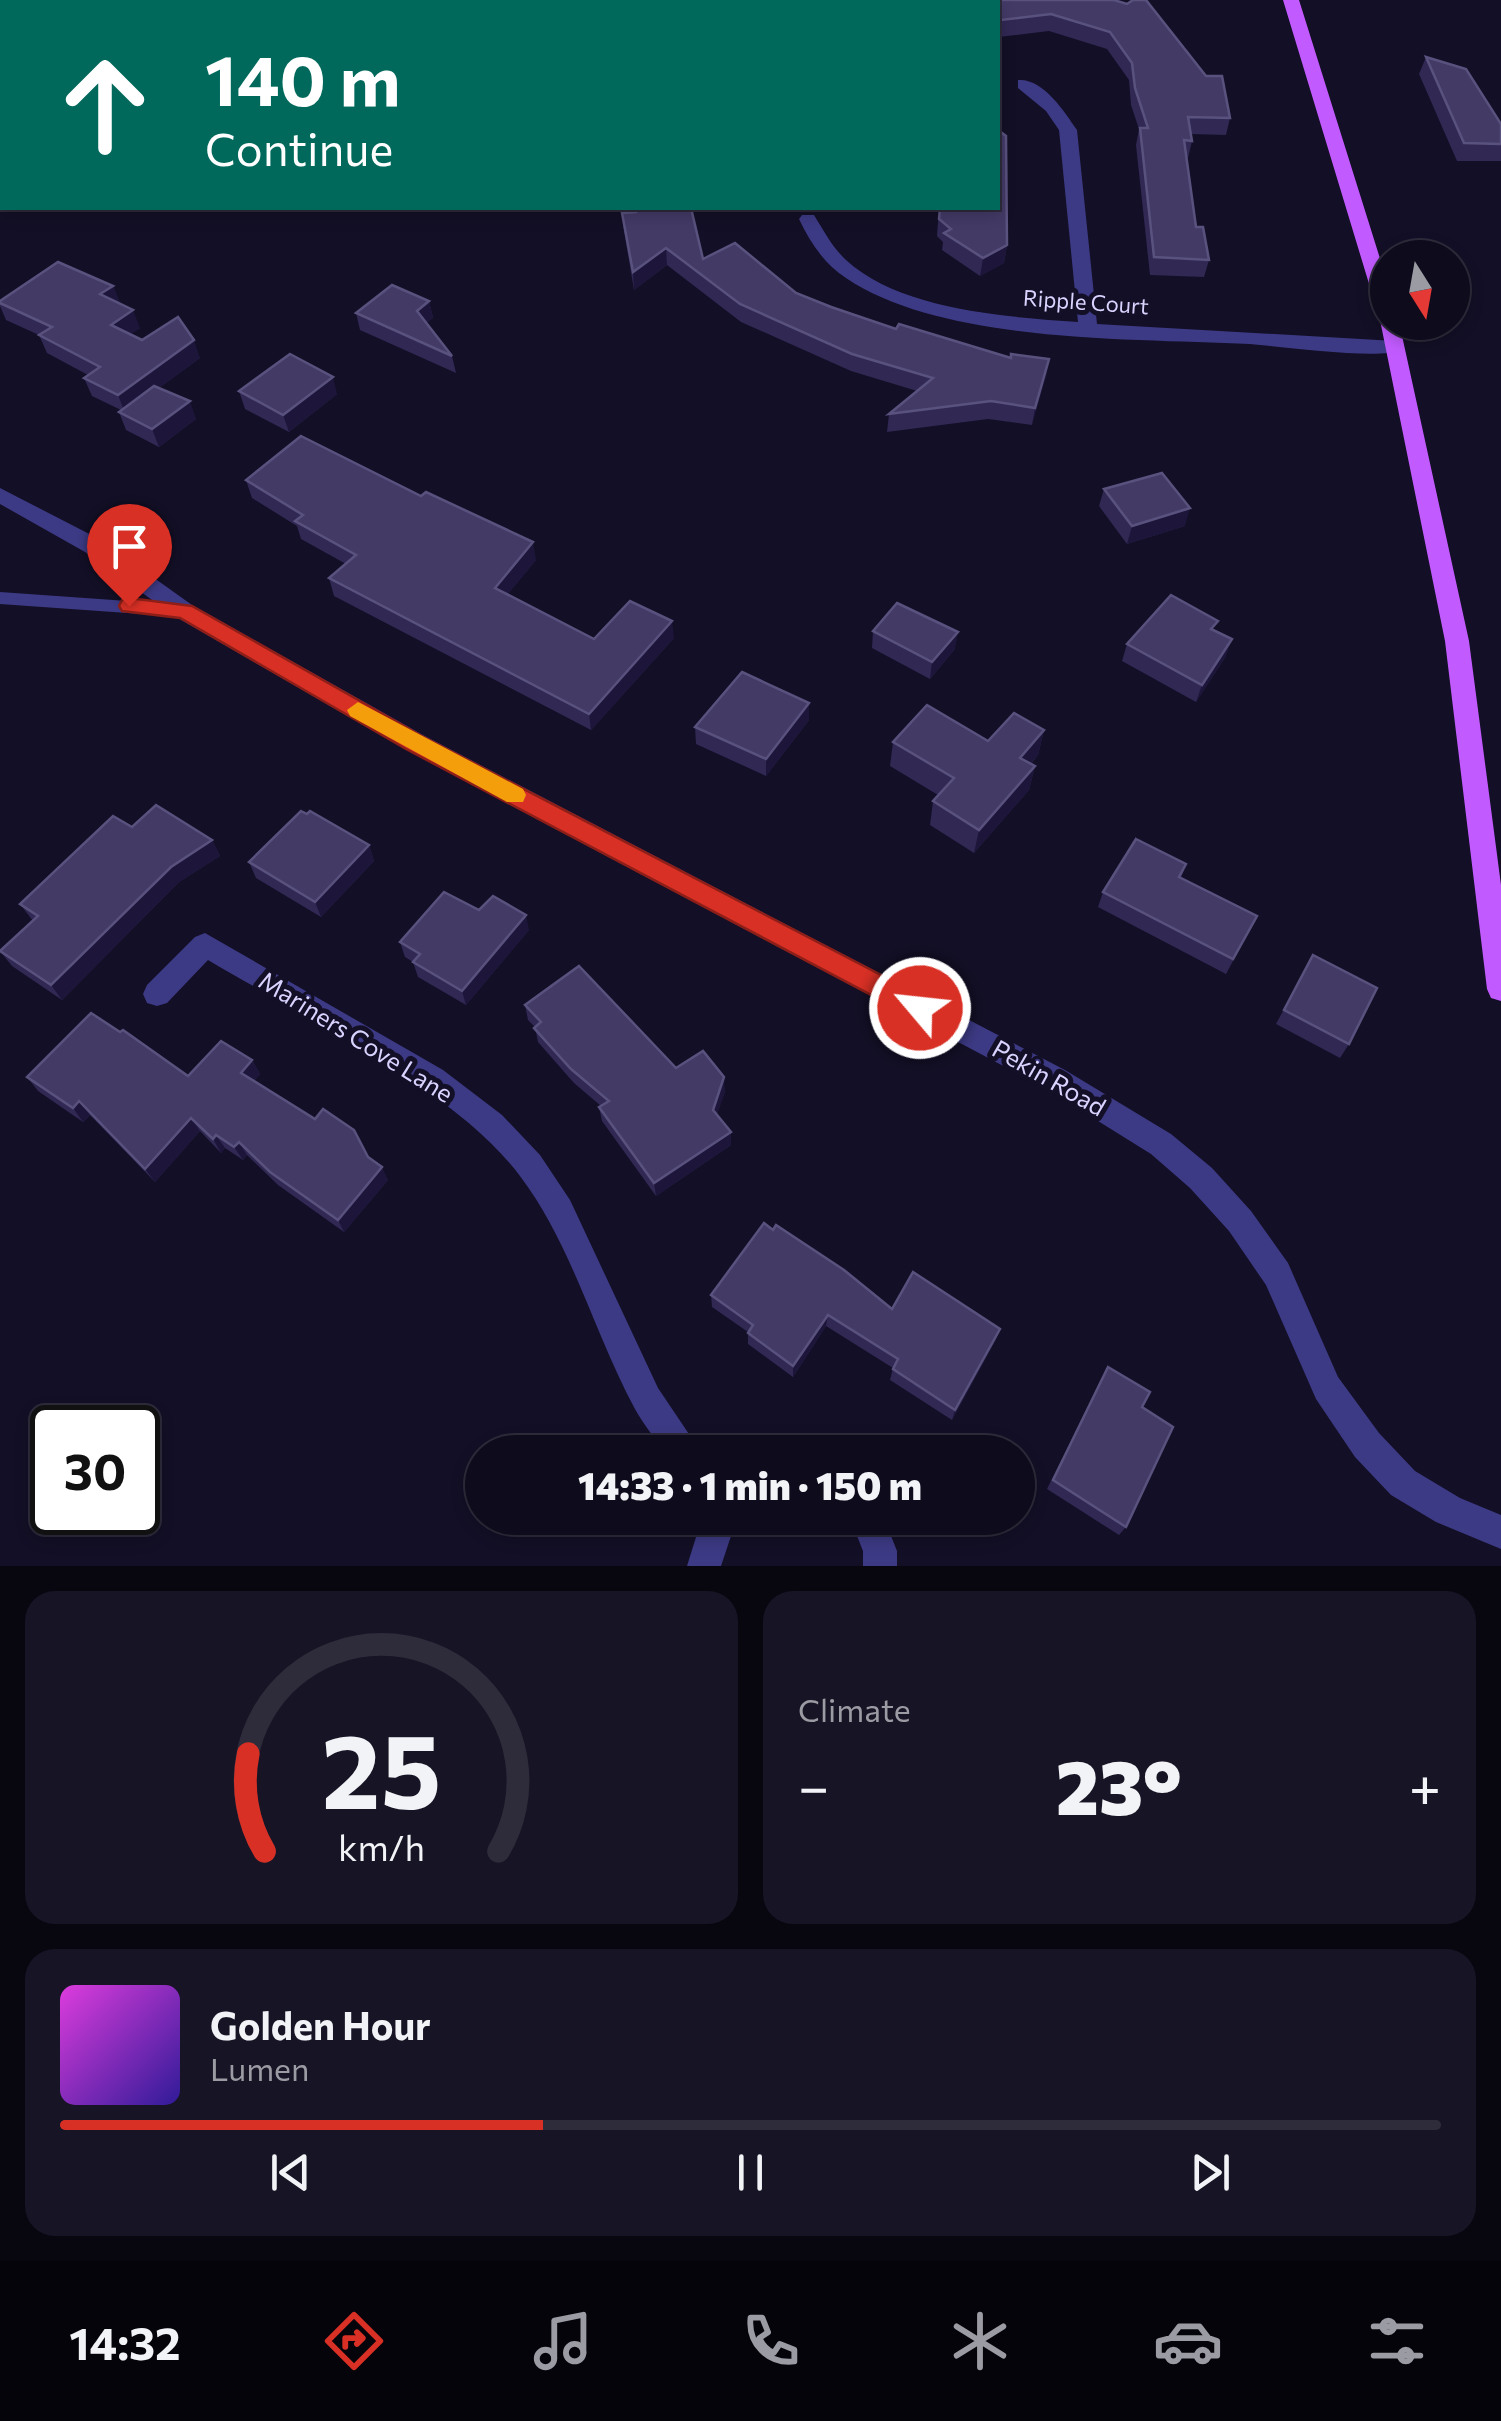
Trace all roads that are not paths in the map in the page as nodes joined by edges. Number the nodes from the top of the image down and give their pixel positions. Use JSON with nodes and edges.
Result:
{"nodes":[{"id":1,"x":1291,"y":0,"type":"edge"},
{"id":2,"x":1024,"y":84,"type":"dead end"},
{"id":3,"x":808,"y":219,"type":"dead end"},
{"id":4,"x":1370,"y":261,"type":"edge"},
{"id":5,"x":1088,"y":329,"type":"junction"},
{"id":6,"x":1393,"y":340,"type":"edge"},
{"id":7,"x":1395,"y":347,"type":"junction"},
{"id":8,"x":0,"y":495,"type":"edge"},
{"id":9,"x":0,"y":598,"type":"edge"},
{"id":10,"x":184,"y":611,"type":"junction"},
{"id":11,"x":1501,"y":989,"type":"edge"},
{"id":12,"x":157,"y":994,"type":"dead end"},
{"id":13,"x":673,"y":1435,"type":"edge"},
{"id":14,"x":1501,"y":1532,"type":"edge"},
{"id":15,"x":711,"y":1535,"type":"edge"},
{"id":16,"x":874,"y":1535,"type":"edge"},
{"id":17,"x":704,"y":1566,"type":"edge"},
{"id":18,"x":880,"y":1566,"type":"edge"}],
"edges":[{"from":1,"to":4,"type":"main road"},
{"from":2,"to":5,"type":"street"},
{"from":3,"to":5,"type":"street","name":"Ripple Court"},
{"from":5,"to":7,"type":"street","name":"Ripple Court"},
{"from":6,"to":7,"type":"main road"},
{"from":7,"to":11,"type":"main road"},
{"from":8,"to":10,"type":"street","name":"Pekin Road"},
{"from":9,"to":10,"type":"lane"},
{"from":10,"to":14,"type":"street","name":"Pekin Road"},
{"from":12,"to":13,"type":"street","name":"Mariners Cove Lane"},
{"from":15,"to":17,"type":"street"},
{"from":16,"to":18,"type":"street"}]}
